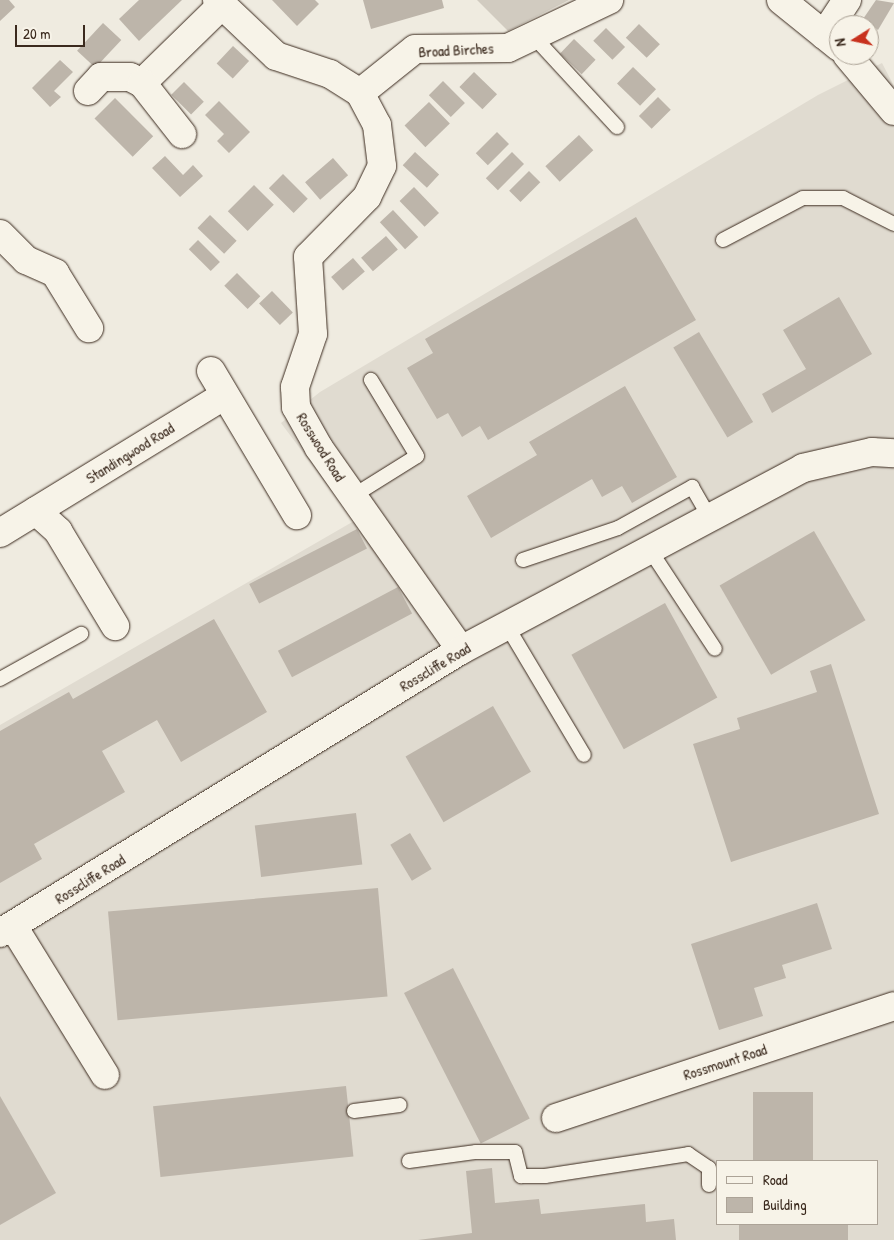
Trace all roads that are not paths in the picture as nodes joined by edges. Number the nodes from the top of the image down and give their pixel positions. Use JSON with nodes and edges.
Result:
{"nodes":[{"id":1,"x":608,"y":0,"type":"edge"},
{"id":2,"x":780,"y":0,"type":"edge"},
{"id":3,"x":848,"y":0,"type":"edge"},
{"id":4,"x":220,"y":2,"type":"edge"},
{"id":5,"x":842,"y":15,"type":"edge"},
{"id":6,"x":533,"y":36,"type":"junction"},
{"id":7,"x":829,"y":39,"type":"edge"},
{"id":8,"x":855,"y":65,"type":"edge"},
{"id":9,"x":142,"y":83,"type":"junction"},
{"id":10,"x":88,"y":91,"type":"dead end"},
{"id":11,"x":360,"y":93,"type":"junction"},
{"id":12,"x":894,"y":111,"type":"edge"},
{"id":13,"x":616,"y":126,"type":"dead end"},
{"id":14,"x":182,"y":134,"type":"dead end"},
{"id":15,"x":894,"y":224,"type":"edge"},
{"id":16,"x":723,"y":240,"type":"dead end"},
{"id":17,"x":4,"y":248,"type":"edge"},
{"id":18,"x":89,"y":328,"type":"dead end"},
{"id":19,"x":211,"y":371,"type":"dead end"},
{"id":20,"x":371,"y":380,"type":"dead end"},
{"id":21,"x":224,"y":396,"type":"junction"},
{"id":22,"x":894,"y":453,"type":"edge"},
{"id":23,"x":353,"y":496,"type":"junction"},
{"id":24,"x":36,"y":511,"type":"junction"},
{"id":25,"x":297,"y":515,"type":"dead end"},
{"id":26,"x":710,"y":518,"type":"junction"},
{"id":27,"x":0,"y":533,"type":"edge"},
{"id":28,"x":650,"y":550,"type":"junction"},
{"id":29,"x":523,"y":560,"type":"dead end"},
{"id":30,"x":115,"y":626,"type":"dead end"},
{"id":31,"x":506,"y":626,"type":"junction"},
{"id":32,"x":81,"y":634,"type":"dead end"},
{"id":33,"x":715,"y":649,"type":"dead end"},
{"id":34,"x":461,"y":650,"type":"junction"},
{"id":35,"x":0,"y":679,"type":"edge"},
{"id":36,"x":584,"y":755,"type":"dead end"},
{"id":37,"x":7,"y":930,"type":"edge"},
{"id":38,"x":894,"y":1006,"type":"edge"},
{"id":39,"x":105,"y":1075,"type":"dead end"},
{"id":40,"x":400,"y":1105,"type":"dead end"},
{"id":41,"x":354,"y":1111,"type":"dead end"},
{"id":42,"x":556,"y":1118,"type":"dead end"},
{"id":43,"x":410,"y":1161,"type":"dead end"},
{"id":44,"x":709,"y":1185,"type":"dead end"}],
"edges":[{"from":1,"to":6,"type":"street","name":"Broad Birches"},
{"from":2,"to":7,"type":"street"},
{"from":3,"to":5,"type":"street"},
{"from":4,"to":9,"type":"street"},
{"from":4,"to":11,"type":"street"},
{"from":6,"to":11,"type":"street","name":"Broad Birches"},
{"from":6,"to":13,"type":"lane"},
{"from":8,"to":12,"type":"street"},
{"from":9,"to":10,"type":"street"},
{"from":9,"to":14,"type":"street"},
{"from":11,"to":23,"type":"street","name":"Rosswood Road"},
{"from":15,"to":16,"type":"lane"},
{"from":17,"to":18,"type":"street"},
{"from":19,"to":21,"type":"street"},
{"from":20,"to":23,"type":"lane"},
{"from":21,"to":24,"type":"street","name":"Standingwood Road"},
{"from":21,"to":25,"type":"street"},
{"from":22,"to":26,"type":"street","name":"Rosscliffe Road"},
{"from":23,"to":34,"type":"street","name":"Rosswood Road"},
{"from":24,"to":27,"type":"street","name":"Standingwood Road"},
{"from":24,"to":30,"type":"street"},
{"from":26,"to":28,"type":"street","name":"Rosscliffe Road"},
{"from":26,"to":29,"type":"lane"},
{"from":28,"to":31,"type":"street","name":"Rosscliffe Road"},
{"from":28,"to":33,"type":"lane"},
{"from":31,"to":34,"type":"street","name":"Rosscliffe Road"},
{"from":31,"to":36,"type":"lane"},
{"from":32,"to":35,"type":"lane"},
{"from":34,"to":37,"type":"street","name":"Rosscliffe Road"},
{"from":37,"to":39,"type":"street"},
{"from":38,"to":42,"type":"street","name":"Rossmount Road"},
{"from":40,"to":41,"type":"lane"},
{"from":43,"to":44,"type":"lane"}]}
